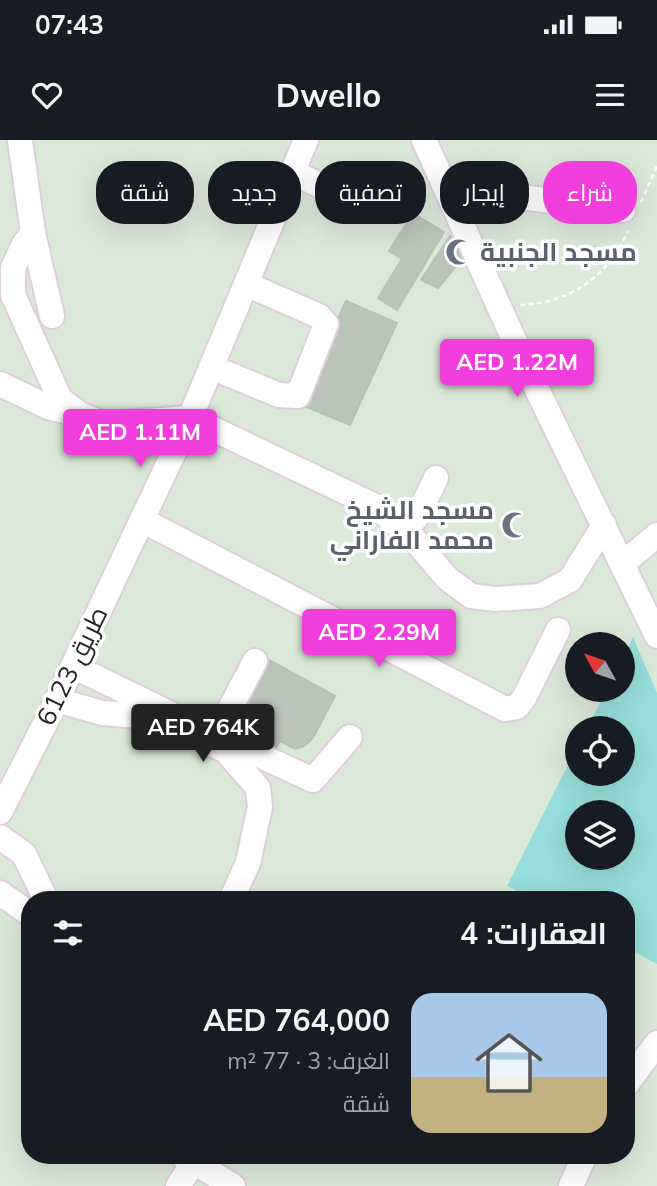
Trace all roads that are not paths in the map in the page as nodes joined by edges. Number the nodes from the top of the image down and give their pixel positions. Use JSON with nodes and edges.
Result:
{"nodes":[{"id":1,"x":20,"y":140,"type":"edge"},
{"id":2,"x":306,"y":140,"type":"edge"},
{"id":3,"x":424,"y":140,"type":"edge"},
{"id":4,"x":297,"y":161,"type":"edge"},
{"id":5,"x":440,"y":175,"type":"edge"},
{"id":6,"x":271,"y":224,"type":"edge"},
{"id":7,"x":462,"y":224,"type":"edge"},
{"id":8,"x":33,"y":233,"type":"junction"},
{"id":9,"x":7,"y":273,"type":"edge"},
{"id":10,"x":246,"y":284,"type":"junction"},
{"id":11,"x":51,"y":316,"type":"dead end"},
{"id":12,"x":211,"y":367,"type":"junction"},
{"id":13,"x":0,"y":384,"type":"edge"},
{"id":14,"x":80,"y":415,"type":"junction"},
{"id":15,"x":190,"y":418,"type":"junction"},
{"id":16,"x":436,"y":478,"type":"dead end"},
{"id":17,"x":142,"y":520,"type":"junction"},
{"id":18,"x":604,"y":525,"type":"junction"},
{"id":19,"x":405,"y":531,"type":"junction"},
{"id":20,"x":657,"y":535,"type":"edge"},
{"id":21,"x":622,"y":565,"type":"junction"},
{"id":22,"x":558,"y":630,"type":"dead end"},
{"id":23,"x":657,"y":636,"type":"edge"},
{"id":24,"x":255,"y":661,"type":"dead end"},
{"id":25,"x":73,"y":666,"type":"junction"},
{"id":26,"x":57,"y":700,"type":"junction"},
{"id":27,"x":216,"y":735,"type":"junction"},
{"id":28,"x":350,"y":737,"type":"dead end"},
{"id":29,"x":0,"y":812,"type":"edge"},
{"id":30,"x":0,"y":837,"type":"edge"},
{"id":31,"x":42,"y":891,"type":"edge"},
{"id":32,"x":235,"y":891,"type":"edge"},
{"id":33,"x":0,"y":893,"type":"edge"},
{"id":34,"x":21,"y":908,"type":"edge"},
{"id":35,"x":657,"y":1043,"type":"edge"},
{"id":36,"x":635,"y":1073,"type":"edge"},
{"id":37,"x":185,"y":1164,"type":"edge"},
{"id":38,"x":196,"y":1164,"type":"edge"},
{"id":39,"x":580,"y":1164,"type":"edge"},
{"id":40,"x":178,"y":1186,"type":"edge"},
{"id":41,"x":233,"y":1186,"type":"edge"},
{"id":42,"x":571,"y":1186,"type":"edge"}],
"edges":[{"from":1,"to":8,"type":"street"},
{"from":2,"to":4,"type":"street","name":"طريق 6123"},
{"from":3,"to":5,"type":"street"},
{"from":6,"to":10,"type":"street","name":"طريق 6123"},
{"from":7,"to":18,"type":"street"},
{"from":8,"to":9,"type":"street"},
{"from":8,"to":11,"type":"street"},
{"from":9,"to":14,"type":"street"},
{"from":10,"to":12,"type":"street","name":"طريق 6123"},
{"from":10,"to":12,"type":"street"},
{"from":12,"to":15,"type":"street","name":"طريق 6123"},
{"from":13,"to":14,"type":"street"},
{"from":14,"to":15,"type":"street"},
{"from":15,"to":17,"type":"street","name":"طريق 6123"},
{"from":15,"to":19,"type":"street"},
{"from":16,"to":19,"type":"street"},
{"from":17,"to":22,"type":"street"},
{"from":17,"to":25,"type":"street","name":"طريق 6123"},
{"from":18,"to":19,"type":"street"},
{"from":18,"to":21,"type":"street"},
{"from":20,"to":21,"type":"street"},
{"from":21,"to":23,"type":"street"},
{"from":24,"to":27,"type":"street"},
{"from":25,"to":26,"type":"street","name":"طريق 6123"},
{"from":25,"to":27,"type":"street"},
{"from":26,"to":29,"type":"street","name":"طريق 6123"},
{"from":26,"to":32,"type":"street"},
{"from":27,"to":28,"type":"street"},
{"from":30,"to":31,"type":"street"},
{"from":33,"to":34,"type":"street"},
{"from":35,"to":36,"type":"street"},
{"from":37,"to":40,"type":"street"},
{"from":38,"to":41,"type":"street"},
{"from":39,"to":42,"type":"street"}]}
